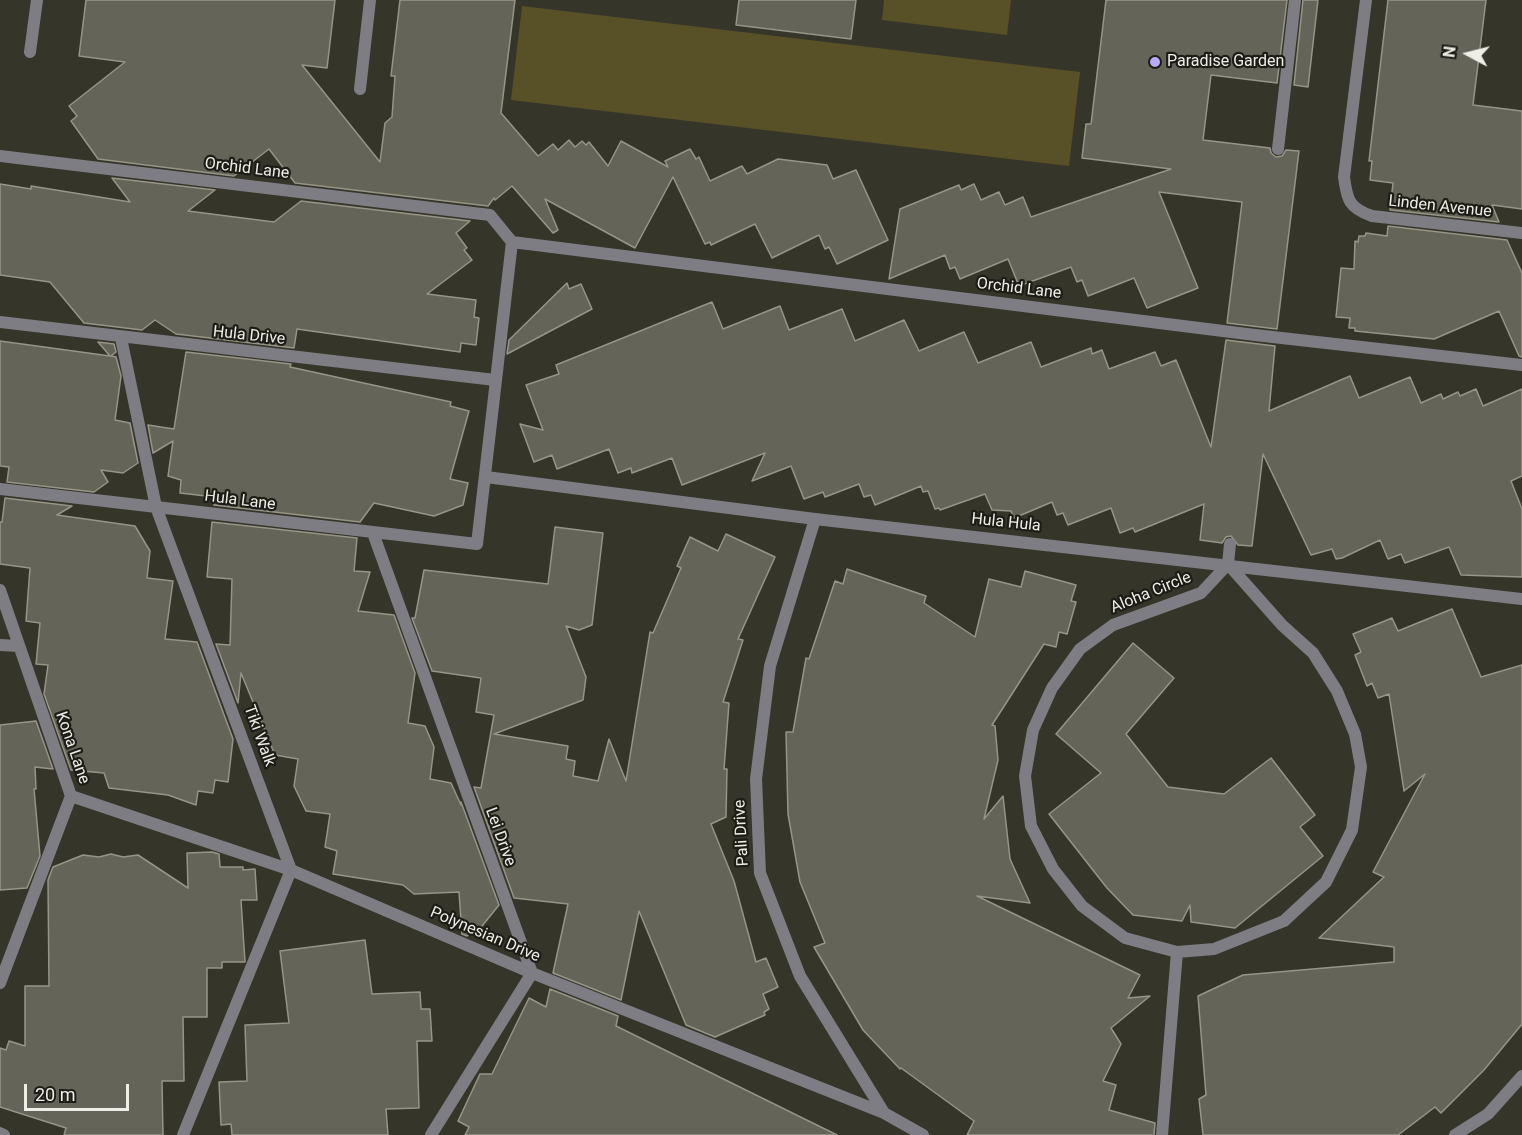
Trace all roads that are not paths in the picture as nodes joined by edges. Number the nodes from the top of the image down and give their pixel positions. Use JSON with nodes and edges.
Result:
{"nodes":[{"id":1,"x":37,"y":0,"type":"edge"},
{"id":2,"x":370,"y":0,"type":"edge"},
{"id":3,"x":1295,"y":0,"type":"edge"},
{"id":4,"x":1366,"y":0,"type":"edge"},
{"id":5,"x":30,"y":52,"type":"dead end"},
{"id":6,"x":360,"y":89,"type":"dead end"},
{"id":7,"x":1278,"y":149,"type":"dead end"},
{"id":8,"x":0,"y":156,"type":"edge"},
{"id":9,"x":1522,"y":233,"type":"edge"},
{"id":10,"x":512,"y":242,"type":"junction"},
{"id":11,"x":0,"y":322,"type":"edge"},
{"id":12,"x":121,"y":338,"type":"junction"},
{"id":13,"x":1522,"y":365,"type":"edge"},
{"id":14,"x":495,"y":380,"type":"junction"},
{"id":15,"x":486,"y":477,"type":"junction"},
{"id":16,"x":0,"y":489,"type":"edge"},
{"id":17,"x":156,"y":507,"type":"junction"},
{"id":18,"x":815,"y":519,"type":"junction"},
{"id":19,"x":373,"y":533,"type":"junction"},
{"id":20,"x":1230,"y":544,"type":"dead end"},
{"id":21,"x":1228,"y":564,"type":"junction"},
{"id":22,"x":0,"y":590,"type":"edge"},
{"id":23,"x":1522,"y":598,"type":"edge"},
{"id":24,"x":0,"y":645,"type":"edge"},
{"id":25,"x":18,"y":646,"type":"junction"},
{"id":26,"x":71,"y":796,"type":"junction"},
{"id":27,"x":291,"y":870,"type":"junction"},
{"id":28,"x":1177,"y":952,"type":"junction"},
{"id":29,"x":6,"y":954,"type":"edge"},
{"id":30,"x":532,"y":973,"type":"junction"},
{"id":31,"x":0,"y":983,"type":"edge"},
{"id":32,"x":1522,"y":1076,"type":"edge"},
{"id":33,"x":884,"y":1113,"type":"junction"},
{"id":34,"x":183,"y":1135,"type":"edge"},
{"id":35,"x":431,"y":1135,"type":"edge"},
{"id":36,"x":922,"y":1135,"type":"edge"},
{"id":37,"x":1162,"y":1135,"type":"edge"},
{"id":38,"x":1455,"y":1135,"type":"edge"}],
"edges":[{"from":1,"to":5,"type":"street"},
{"from":2,"to":6,"type":"street"},
{"from":3,"to":7,"type":"street"},
{"from":4,"to":9,"type":"street","name":"Linden Avenue"},
{"from":8,"to":10,"type":"street","name":"Orchid Lane"},
{"from":10,"to":13,"type":"street","name":"Orchid Lane"},
{"from":10,"to":14,"type":"street"},
{"from":11,"to":12,"type":"street","name":"Hula Drive"},
{"from":12,"to":14,"type":"street","name":"Hula Drive"},
{"from":12,"to":17,"type":"street","name":"Tiki Walk"},
{"from":14,"to":15,"type":"street"},
{"from":15,"to":18,"type":"street","name":"Hula Hula"},
{"from":15,"to":19,"type":"street","name":"Hula Lane"},
{"from":16,"to":17,"type":"street","name":"Hula Lane"},
{"from":17,"to":19,"type":"street","name":"Hula Lane"},
{"from":17,"to":27,"type":"street","name":"Tiki Walk"},
{"from":18,"to":21,"type":"street","name":"Hula Hula"},
{"from":18,"to":33,"type":"street","name":"Pali Drive"},
{"from":19,"to":30,"type":"street","name":"Lei Drive"},
{"from":20,"to":21,"type":"street"},
{"from":21,"to":23,"type":"street","name":"Hula Hula"},
{"from":21,"to":28,"type":"street","name":"Aloha Circle"},
{"from":21,"to":28,"type":"street","name":"Aloha Circle"},
{"from":22,"to":25,"type":"street","name":"Kona Lane"},
{"from":24,"to":25,"type":"street"},
{"from":25,"to":26,"type":"street","name":"Kona Lane"},
{"from":26,"to":27,"type":"street","name":"Polynesian Drive"},
{"from":26,"to":29,"type":"street","name":"Kona Lane"},
{"from":27,"to":30,"type":"street","name":"Polynesian Drive"},
{"from":27,"to":34,"type":"street"},
{"from":28,"to":37,"type":"street"},
{"from":29,"to":31,"type":"street","name":"Kona Lane"},
{"from":30,"to":33,"type":"street","name":"Polynesian Drive"},
{"from":30,"to":35,"type":"street"},
{"from":32,"to":38,"type":"street"},
{"from":33,"to":36,"type":"street","name":"Pali Drive"}]}
